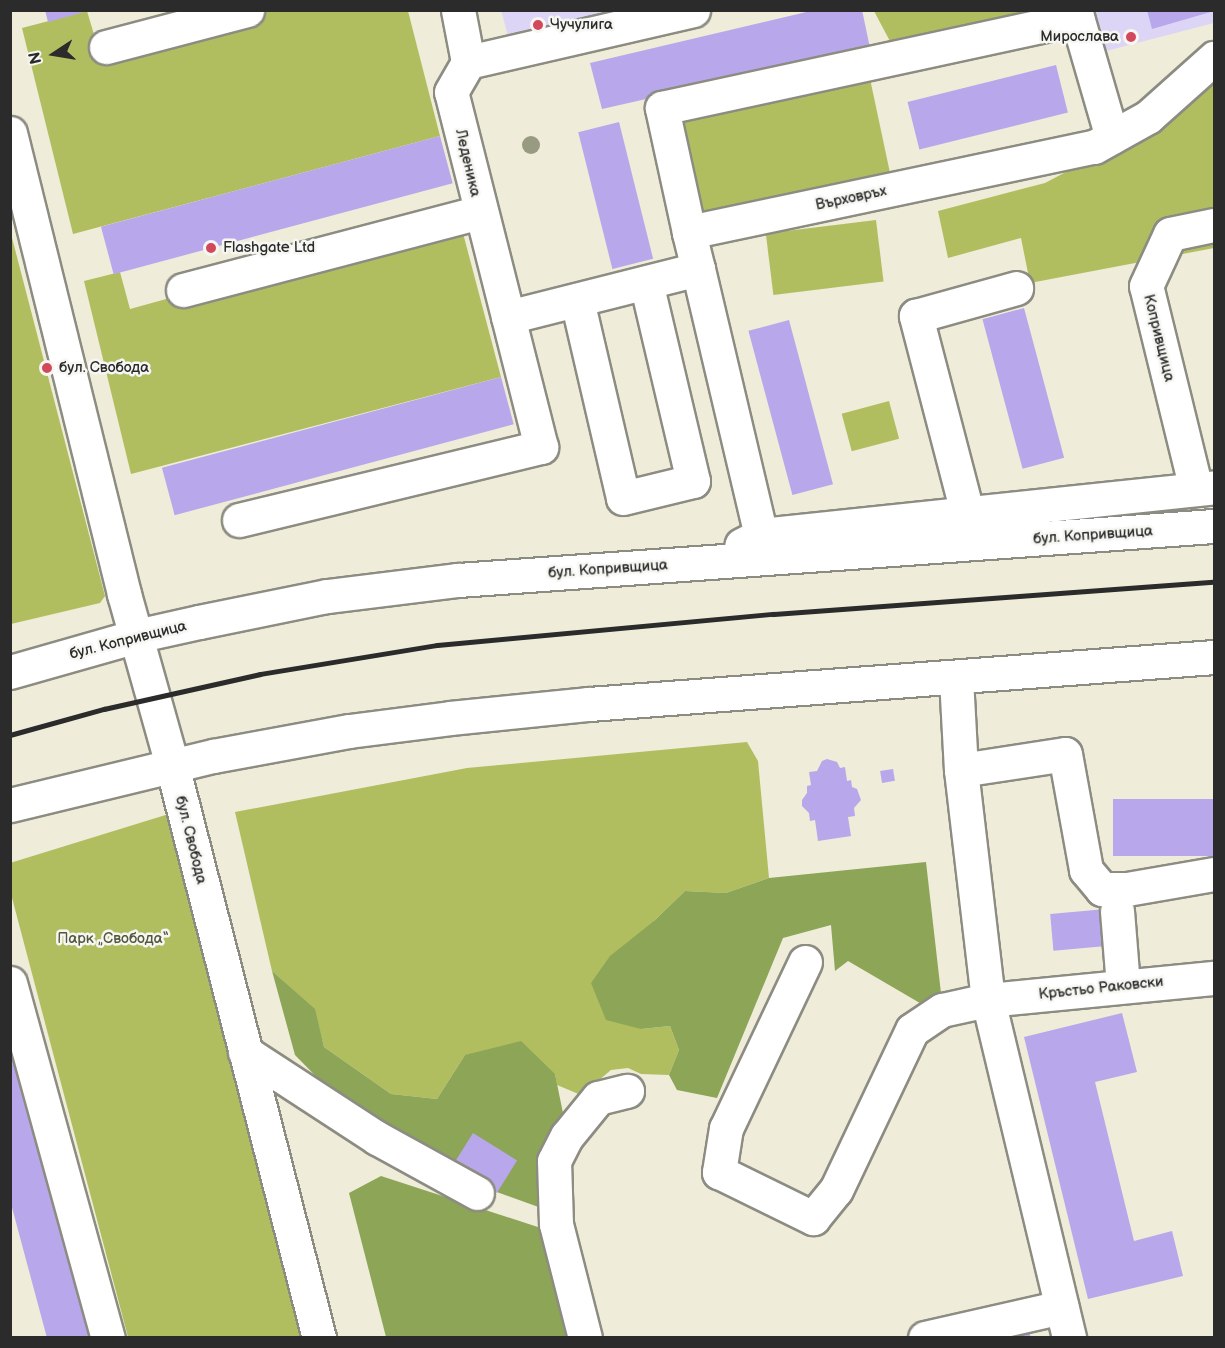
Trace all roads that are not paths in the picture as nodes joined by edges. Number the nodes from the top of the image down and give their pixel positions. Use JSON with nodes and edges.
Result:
{"nodes":[{"id":1,"x":247,"y":10,"type":"edge"},
{"id":2,"x":458,"y":10,"type":"edge"},
{"id":3,"x":693,"y":10,"type":"edge"},
{"id":4,"x":1076,"y":14,"type":"edge"},
{"id":5,"x":106,"y":47,"type":"dead end"},
{"id":6,"x":1215,"y":58,"type":"edge"},
{"id":7,"x":468,"y":63,"type":"junction"},
{"id":8,"x":10,"y":133,"type":"edge"},
{"id":9,"x":1112,"y":137,"type":"junction"},
{"id":10,"x":480,"y":212,"type":"junction"},
{"id":11,"x":1215,"y":225,"type":"edge"},
{"id":12,"x":689,"y":232,"type":"junction"},
{"id":13,"x":698,"y":269,"type":"junction"},
{"id":14,"x":646,"y":282,"type":"junction"},
{"id":15,"x":1016,"y":288,"type":"dead end"},
{"id":16,"x":183,"y":290,"type":"dead end"},
{"id":17,"x":577,"y":300,"type":"junction"},
{"id":18,"x":508,"y":317,"type":"junction"},
{"id":19,"x":1205,"y":488,"type":"edge"},
{"id":20,"x":967,"y":512,"type":"junction"},
{"id":21,"x":238,"y":520,"type":"dead end"},
{"id":22,"x":1215,"y":526,"type":"edge"},
{"id":23,"x":761,"y":535,"type":"junction"},
{"id":24,"x":705,"y":562,"type":"junction"},
{"id":25,"x":136,"y":636,"type":"junction"},
{"id":26,"x":1215,"y":657,"type":"edge"},
{"id":27,"x":10,"y":672,"type":"edge"},
{"id":28,"x":956,"y":678,"type":"junction"},
{"id":29,"x":172,"y":765,"type":"junction"},
{"id":30,"x":961,"y":770,"type":"junction"},
{"id":31,"x":10,"y":805,"type":"edge"},
{"id":32,"x":1215,"y":874,"type":"edge"},
{"id":33,"x":1117,"y":911,"type":"dead end"},
{"id":34,"x":805,"y":962,"type":"dead end"},
{"id":35,"x":1215,"y":978,"type":"edge"},
{"id":36,"x":10,"y":983,"type":"edge"},
{"id":37,"x":1123,"y":985,"type":"junction"},
{"id":38,"x":988,"y":1000,"type":"junction"},
{"id":39,"x":245,"y":1052,"type":"junction"},
{"id":40,"x":627,"y":1091,"type":"dead end"},
{"id":41,"x":477,"y":1193,"type":"dead end"},
{"id":42,"x":1065,"y":1322,"type":"edge"},
{"id":43,"x":108,"y":1338,"type":"edge"},
{"id":44,"x":319,"y":1338,"type":"edge"},
{"id":45,"x":585,"y":1338,"type":"edge"},
{"id":46,"x":925,"y":1338,"type":"edge"}],
"edges":[{"from":1,"to":5,"type":"street"},
{"from":2,"to":7,"type":"street"},
{"from":3,"to":7,"type":"street"},
{"from":4,"to":9,"type":"street"},
{"from":4,"to":12,"type":"street"},
{"from":6,"to":9,"type":"street","name":"Върховръх"},
{"from":7,"to":10,"type":"street","name":"Леденика"},
{"from":8,"to":25,"type":"street","name":"бул. Свобода"},
{"from":9,"to":12,"type":"street","name":"Върховръх"},
{"from":10,"to":16,"type":"street"},
{"from":10,"to":18,"type":"street","name":"Леденика"},
{"from":11,"to":19,"type":"street","name":"Копривщица"},
{"from":12,"to":13,"type":"street"},
{"from":13,"to":14,"type":"street"},
{"from":13,"to":23,"type":"street"},
{"from":14,"to":17,"type":"street"},
{"from":14,"to":17,"type":"street"},
{"from":15,"to":20,"type":"street"},
{"from":17,"to":18,"type":"street"},
{"from":18,"to":21,"type":"street","name":"Леденика"},
{"from":19,"to":20,"type":"street"},
{"from":20,"to":23,"type":"street"},
{"from":22,"to":24,"type":"street","name":"бул. Копривщица"},
{"from":23,"to":24,"type":"street"},
{"from":24,"to":25,"type":"street","name":"бул. Копривщица"},
{"from":25,"to":27,"type":"street","name":"бул. Копривщица"},
{"from":25,"to":29,"type":"street","name":"бул. Свобода"},
{"from":26,"to":28,"type":"street"},
{"from":28,"to":29,"type":"street"},
{"from":28,"to":30,"type":"street"},
{"from":29,"to":31,"type":"street"},
{"from":29,"to":39,"type":"street","name":"бул. Свобода"},
{"from":30,"to":32,"type":"street"},
{"from":30,"to":38,"type":"street"},
{"from":33,"to":37,"type":"street"},
{"from":34,"to":38,"type":"street","name":"Кръстьо Раковски"},
{"from":35,"to":37,"type":"street","name":"Кръстьо Раковски"},
{"from":36,"to":43,"type":"street"},
{"from":37,"to":38,"type":"street","name":"Кръстьо Раковски"},
{"from":38,"to":42,"type":"street"},
{"from":39,"to":41,"type":"street"},
{"from":39,"to":44,"type":"street","name":"бул. Свобода"},
{"from":40,"to":45,"type":"street"},
{"from":42,"to":46,"type":"street"}]}
